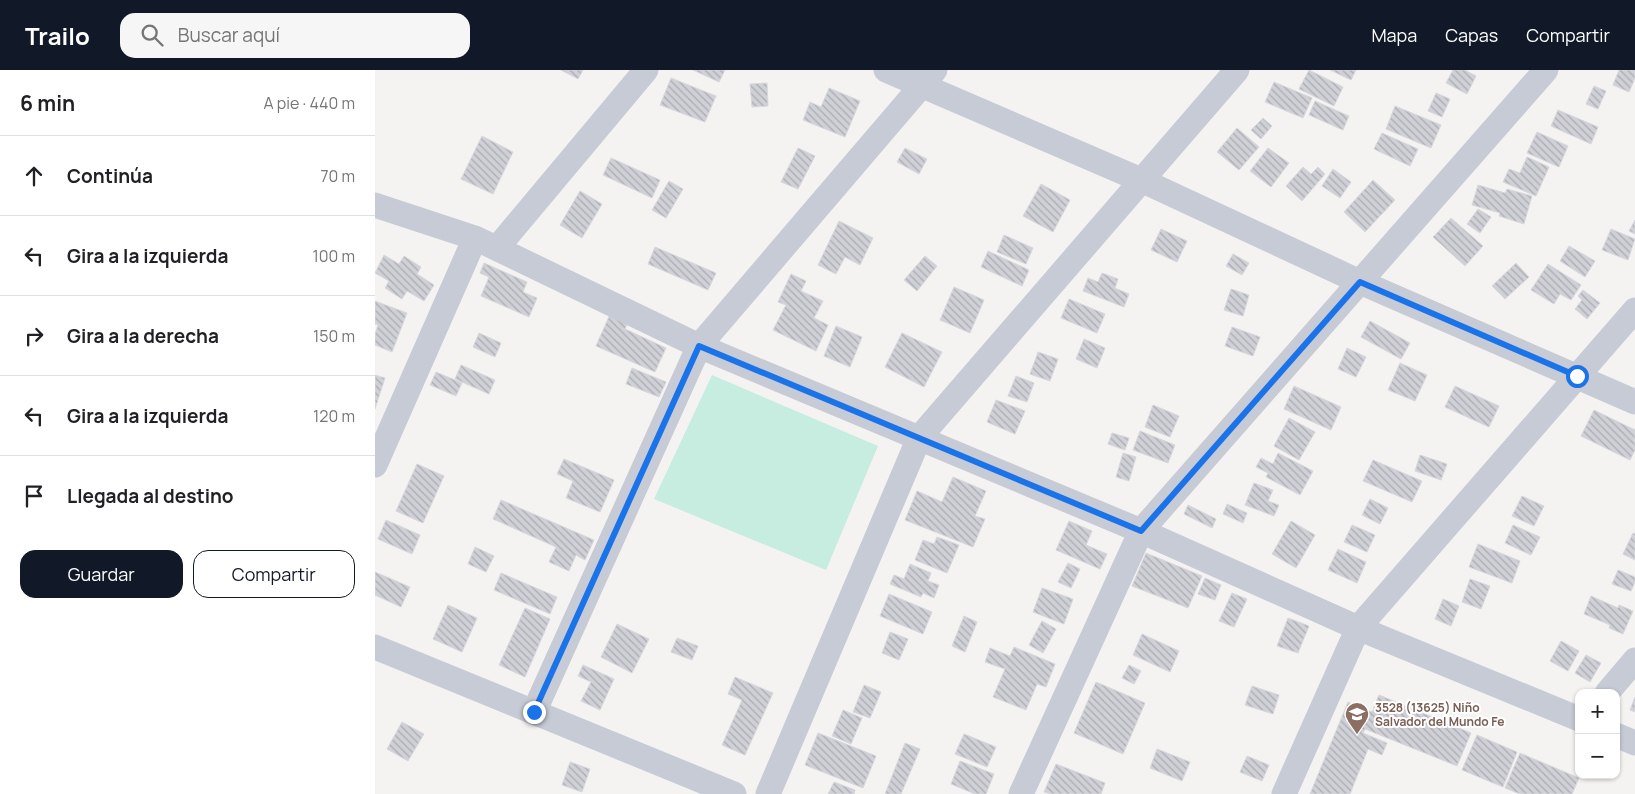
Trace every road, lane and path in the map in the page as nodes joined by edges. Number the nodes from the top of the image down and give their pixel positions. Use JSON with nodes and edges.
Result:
{"nodes":[{"id":1,"x":646,"y":70,"type":"edge"},
{"id":2,"x":887,"y":70,"type":"edge"},
{"id":3,"x":1237,"y":70,"type":"edge"},
{"id":4,"x":1546,"y":70,"type":"edge"},
{"id":5,"x":929,"y":78,"type":"edge"},
{"id":6,"x":1141,"y":180,"type":"junction"},
{"id":7,"x":375,"y":205,"type":"edge"},
{"id":8,"x":475,"y":238,"type":"junction"},
{"id":9,"x":497,"y":248,"type":"junction"},
{"id":10,"x":1360,"y":282,"type":"junction"},
{"id":11,"x":1635,"y":310,"type":"edge"},
{"id":12,"x":699,"y":346,"type":"junction"},
{"id":13,"x":1577,"y":376,"type":"junction"},
{"id":14,"x":1635,"y":402,"type":"edge"},
{"id":15,"x":919,"y":438,"type":"junction"},
{"id":16,"x":375,"y":465,"type":"edge"},
{"id":17,"x":1141,"y":531,"type":"junction"},
{"id":18,"x":1358,"y":628,"type":"junction"},
{"id":19,"x":375,"y":647,"type":"edge"},
{"id":20,"x":1635,"y":660,"type":"edge"},
{"id":21,"x":1610,"y":689,"type":"edge"},
{"id":22,"x":534,"y":712,"type":"junction"},
{"id":23,"x":1575,"y":717,"type":"edge"},
{"id":24,"x":1620,"y":737,"type":"edge"},
{"id":25,"x":1635,"y":743,"type":"edge"},
{"id":26,"x":734,"y":794,"type":"edge"},
{"id":27,"x":768,"y":794,"type":"edge"},
{"id":28,"x":1021,"y":794,"type":"edge"},
{"id":29,"x":1284,"y":794,"type":"edge"}],
"edges":[{"from":1,"to":9,"type":"street"},
{"from":2,"to":5,"type":"street"},
{"from":3,"to":6,"type":"street"},
{"from":4,"to":10,"type":"street"},
{"from":5,"to":6,"type":"street"},
{"from":5,"to":12,"type":"street"},
{"from":6,"to":10,"type":"street"},
{"from":6,"to":15,"type":"street"},
{"from":7,"to":8,"type":"street"},
{"from":8,"to":9,"type":"street"},
{"from":8,"to":16,"type":"street"},
{"from":9,"to":12,"type":"street"},
{"from":10,"to":13,"type":"street"},
{"from":10,"to":17,"type":"street"},
{"from":11,"to":13,"type":"street"},
{"from":12,"to":15,"type":"street"},
{"from":12,"to":22,"type":"street"},
{"from":13,"to":14,"type":"street"},
{"from":13,"to":18,"type":"street"},
{"from":15,"to":17,"type":"street"},
{"from":15,"to":27,"type":"street"},
{"from":17,"to":18,"type":"street"},
{"from":17,"to":28,"type":"street"},
{"from":18,"to":23,"type":"street"},
{"from":18,"to":29,"type":"street"},
{"from":19,"to":22,"type":"street"},
{"from":20,"to":21,"type":"street"},
{"from":22,"to":26,"type":"street"},
{"from":24,"to":25,"type":"street"}]}
